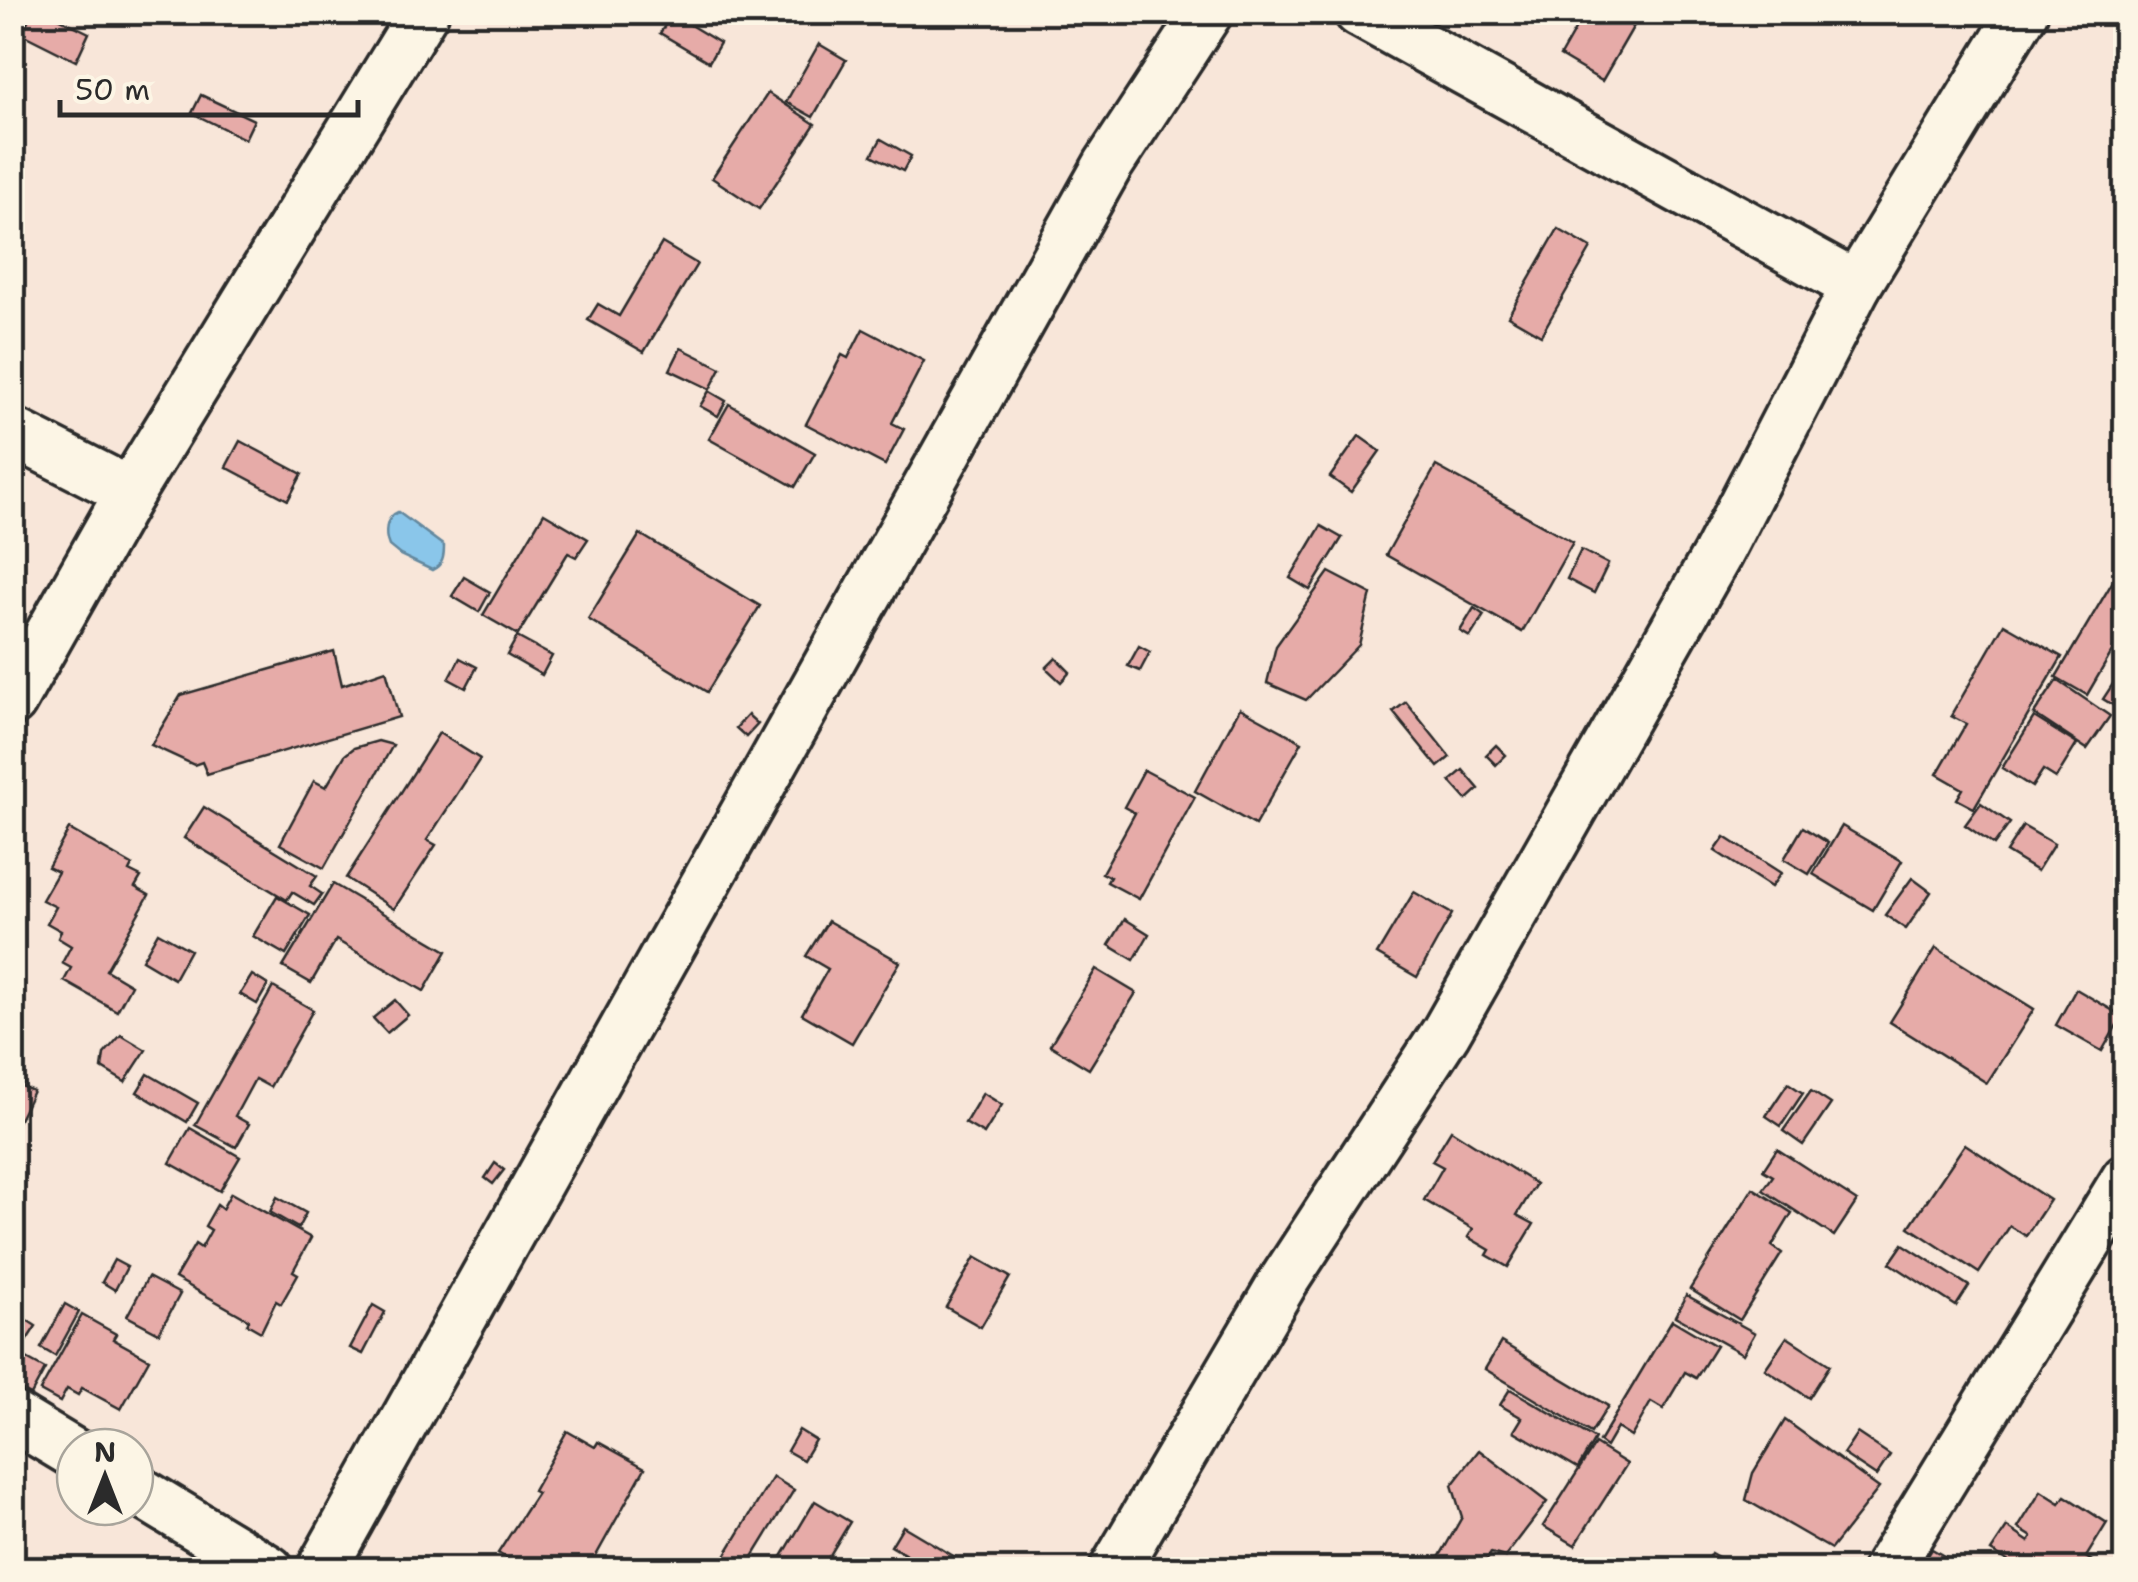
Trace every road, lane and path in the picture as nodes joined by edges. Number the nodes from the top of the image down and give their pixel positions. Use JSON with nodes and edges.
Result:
{"nodes":[{"id":1,"x":424,"y":12,"type":"edge"},
{"id":2,"x":1208,"y":12,"type":"edge"},
{"id":3,"x":1359,"y":12,"type":"edge"},
{"id":4,"x":2023,"y":12,"type":"edge"},
{"id":5,"x":1856,"y":286,"type":"junction"},
{"id":6,"x":12,"y":432,"type":"edge"},
{"id":7,"x":130,"y":492,"type":"junction"},
{"id":8,"x":12,"y":701,"type":"edge"},
{"id":9,"x":2126,"y":1179,"type":"edge"},
{"id":10,"x":12,"y":1416,"type":"edge"},
{"id":11,"x":55,"y":1442,"type":"edge"},
{"id":12,"x":155,"y":1502,"type":"edge"},
{"id":13,"x":269,"y":1570,"type":"edge"},
{"id":14,"x":321,"y":1570,"type":"edge"},
{"id":15,"x":1114,"y":1570,"type":"edge"},
{"id":16,"x":1887,"y":1570,"type":"edge"}],
"edges":[{"from":1,"to":7,"type":"street"},
{"from":2,"to":14,"type":"street"},
{"from":3,"to":5,"type":"street"},
{"from":4,"to":5,"type":"street"},
{"from":5,"to":15,"type":"street"},
{"from":6,"to":7,"type":"street"},
{"from":7,"to":8,"type":"street"},
{"from":9,"to":16,"type":"street"},
{"from":10,"to":11,"type":"street"},
{"from":12,"to":13,"type":"street"}]}
